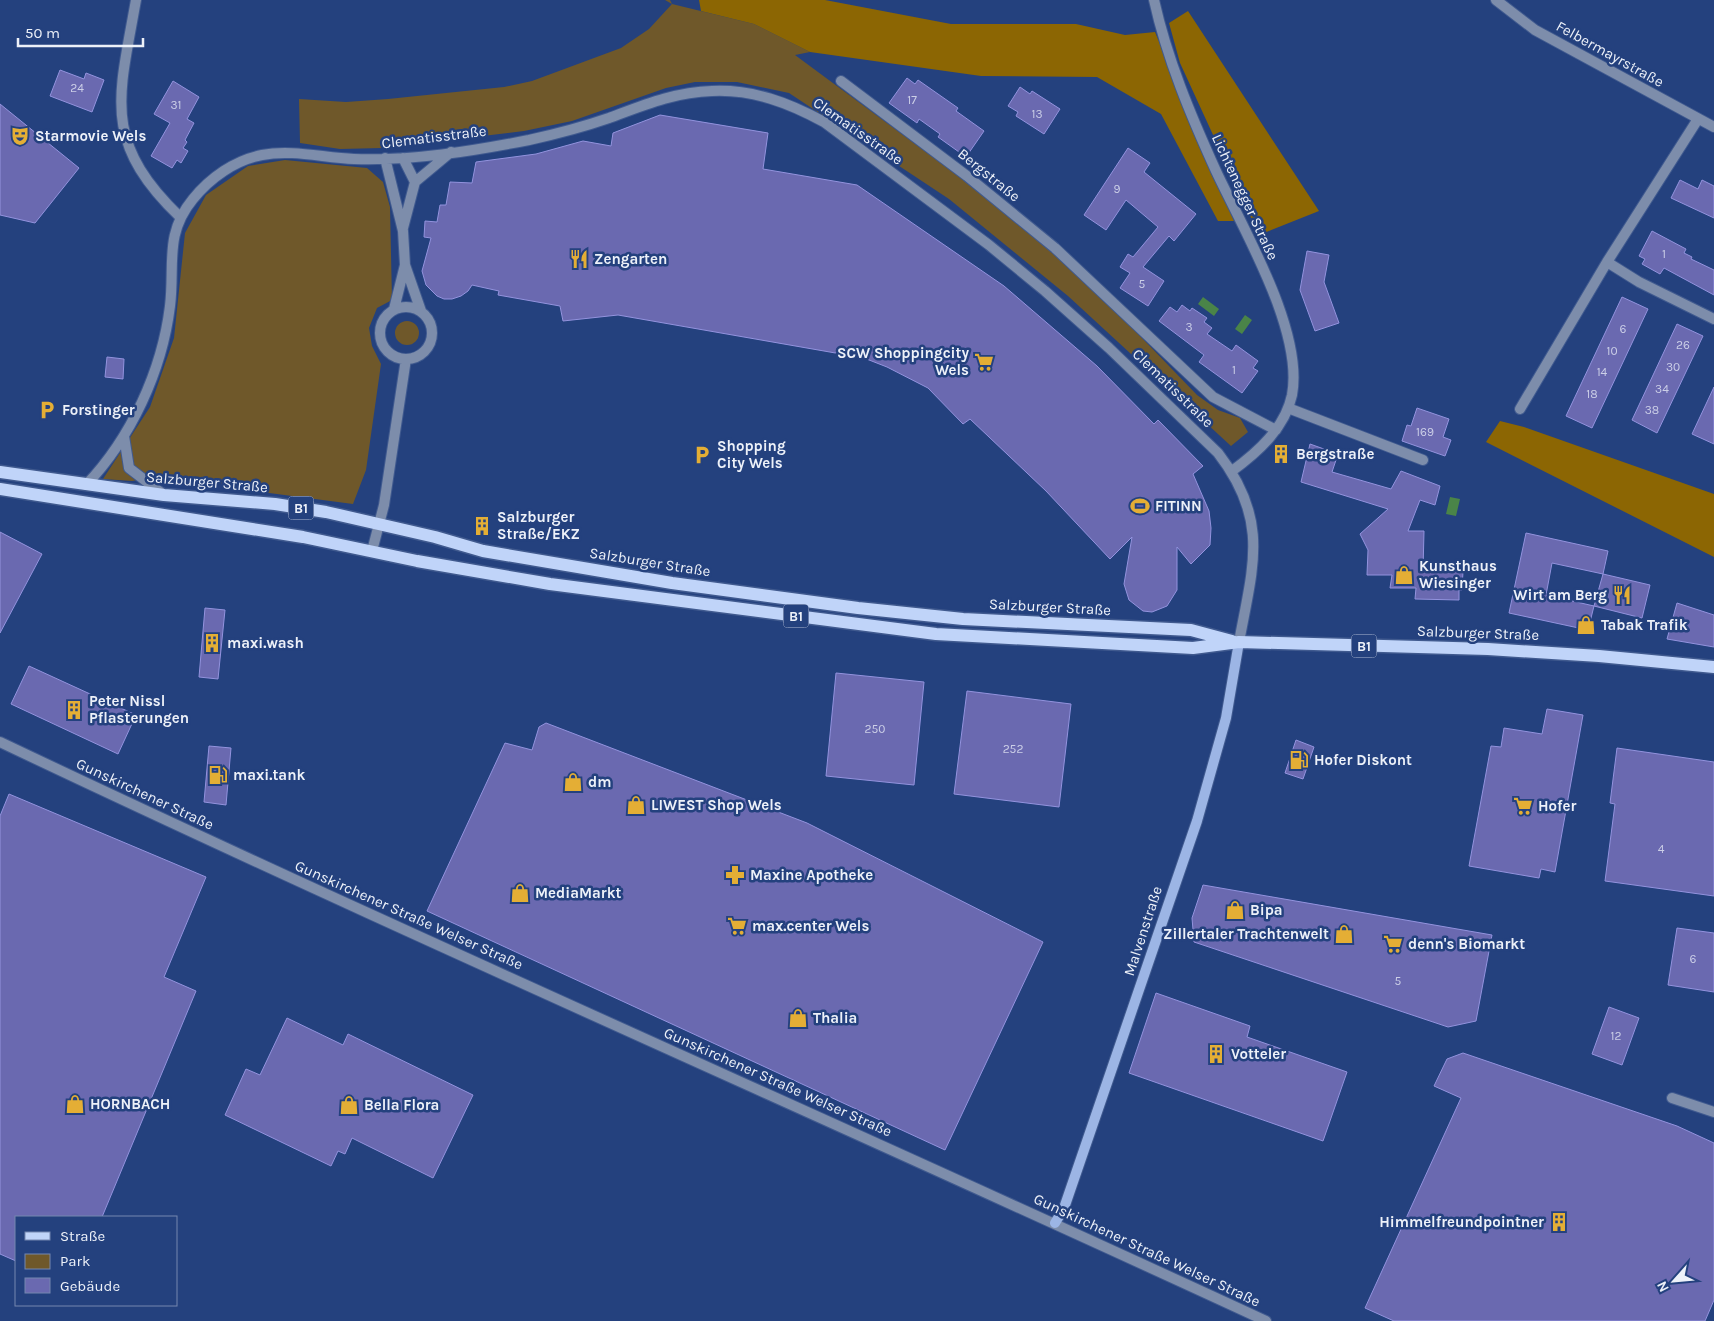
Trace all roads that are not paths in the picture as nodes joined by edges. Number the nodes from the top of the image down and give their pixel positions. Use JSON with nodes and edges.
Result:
{"nodes":[{"id":1,"x":136,"y":0,"type":"edge"},
{"id":2,"x":1154,"y":0,"type":"edge"},
{"id":3,"x":1496,"y":0,"type":"edge"},
{"id":4,"x":841,"y":81,"type":"dead end"},
{"id":5,"x":1698,"y":119,"type":"junction"},
{"id":6,"x":1714,"y":127,"type":"edge"},
{"id":7,"x":451,"y":152,"type":"junction"},
{"id":8,"x":385,"y":158,"type":"junction"},
{"id":9,"x":403,"y":158,"type":"junction"},
{"id":10,"x":416,"y":182,"type":"junction"},
{"id":11,"x":180,"y":217,"type":"junction"},
{"id":12,"x":403,"y":231,"type":"junction"},
{"id":13,"x":1607,"y":262,"type":"junction"},
{"id":14,"x":405,"y":265,"type":"junction"},
{"id":15,"x":394,"y":309,"type":"junction"},
{"id":16,"x":421,"y":311,"type":"junction"},
{"id":17,"x":1714,"y":319,"type":"edge"},
{"id":18,"x":406,"y":359,"type":"junction"},
{"id":19,"x":1288,"y":408,"type":"junction"},
{"id":20,"x":1520,"y":409,"type":"dead end"},
{"id":21,"x":1276,"y":430,"type":"junction"},
{"id":22,"x":124,"y":436,"type":"junction"},
{"id":23,"x":1423,"y":460,"type":"dead end"},
{"id":24,"x":1232,"y":471,"type":"junction"},
{"id":25,"x":0,"y":472,"type":"edge"},
{"id":26,"x":86,"y":485,"type":"junction"},
{"id":27,"x":0,"y":489,"type":"edge"},
{"id":28,"x":164,"y":495,"type":"junction"},
{"id":29,"x":379,"y":523,"type":"junction"},
{"id":30,"x":372,"y":551,"type":"junction"},
{"id":31,"x":1239,"y":642,"type":"junction"},
{"id":32,"x":1714,"y":667,"type":"edge"},
{"id":33,"x":0,"y":742,"type":"edge"},
{"id":34,"x":277,"y":872,"type":"joint"},
{"id":35,"x":1672,"y":1098,"type":"dead end"},
{"id":36,"x":1714,"y":1112,"type":"edge"},
{"id":37,"x":1055,"y":1223,"type":"junction"},
{"id":38,"x":1266,"y":1321,"type":"edge"}],
"edges":[{"from":1,"to":11,"type":"street"},
{"from":2,"to":19,"type":"street","name":"Lichtenegger Straße"},
{"from":3,"to":5,"type":"street","name":"Felbermayrstraße"},
{"from":4,"to":21,"type":"street","name":"Bergstraße"},
{"from":5,"to":6,"type":"street","name":"Felbermayrstraße"},
{"from":5,"to":13,"type":"street"},
{"from":7,"to":9,"type":"street","name":"Clematisstraße"},
{"from":7,"to":10,"type":"street"},
{"from":7,"to":24,"type":"street","name":"Clematisstraße"},
{"from":8,"to":9,"type":"street","name":"Clematisstraße"},
{"from":8,"to":11,"type":"street","name":"Clematisstraße"},
{"from":8,"to":12,"type":"street"},
{"from":9,"to":10,"type":"street"},
{"from":10,"to":12,"type":"street"},
{"from":11,"to":22,"type":"street"},
{"from":12,"to":14,"type":"street"},
{"from":13,"to":17,"type":"street"},
{"from":13,"to":20,"type":"street"},
{"from":14,"to":15,"type":"street"},
{"from":14,"to":16,"type":"street"},
{"from":15,"to":16,"type":"street"},
{"from":15,"to":18,"type":"street"},
{"from":16,"to":18,"type":"street"},
{"from":18,"to":29,"type":"street"},
{"from":19,"to":21,"type":"street","name":"Lichtenegger Straße"},
{"from":19,"to":23,"type":"street"},
{"from":21,"to":24,"type":"street","name":"Lichtenegger Straße"},
{"from":22,"to":26,"type":"street"},
{"from":22,"to":28,"type":"street"},
{"from":24,"to":31,"type":"street"},
{"from":25,"to":26,"type":"main road","name":"Salzburger Straße","number":"B1"},
{"from":26,"to":28,"type":"main road","name":"Salzburger Straße","number":"B1"},
{"from":27,"to":30,"type":"main road","name":"Salzburger Straße","number":"B1"},
{"from":28,"to":29,"type":"main road","name":"Salzburger Straße","number":"B1"},
{"from":29,"to":30,"type":"street"},
{"from":29,"to":31,"type":"main road","name":"Salzburger Straße","number":"B1"},
{"from":30,"to":31,"type":"main road","name":"Salzburger Straße","number":"B1"},
{"from":31,"to":32,"type":"main road","name":"Salzburger Straße","number":"B1"},
{"from":31,"to":37,"type":"street","name":"Malvenstraße"},
{"from":33,"to":34,"type":"street","name":"Gunskirchener Straße"},
{"from":34,"to":37,"type":"street","name":"Gunskirchener Straße Welser Straße"},
{"from":35,"to":36,"type":"street"},
{"from":37,"to":38,"type":"street","name":"Gunskirchener Straße Welser Straße"}]}
